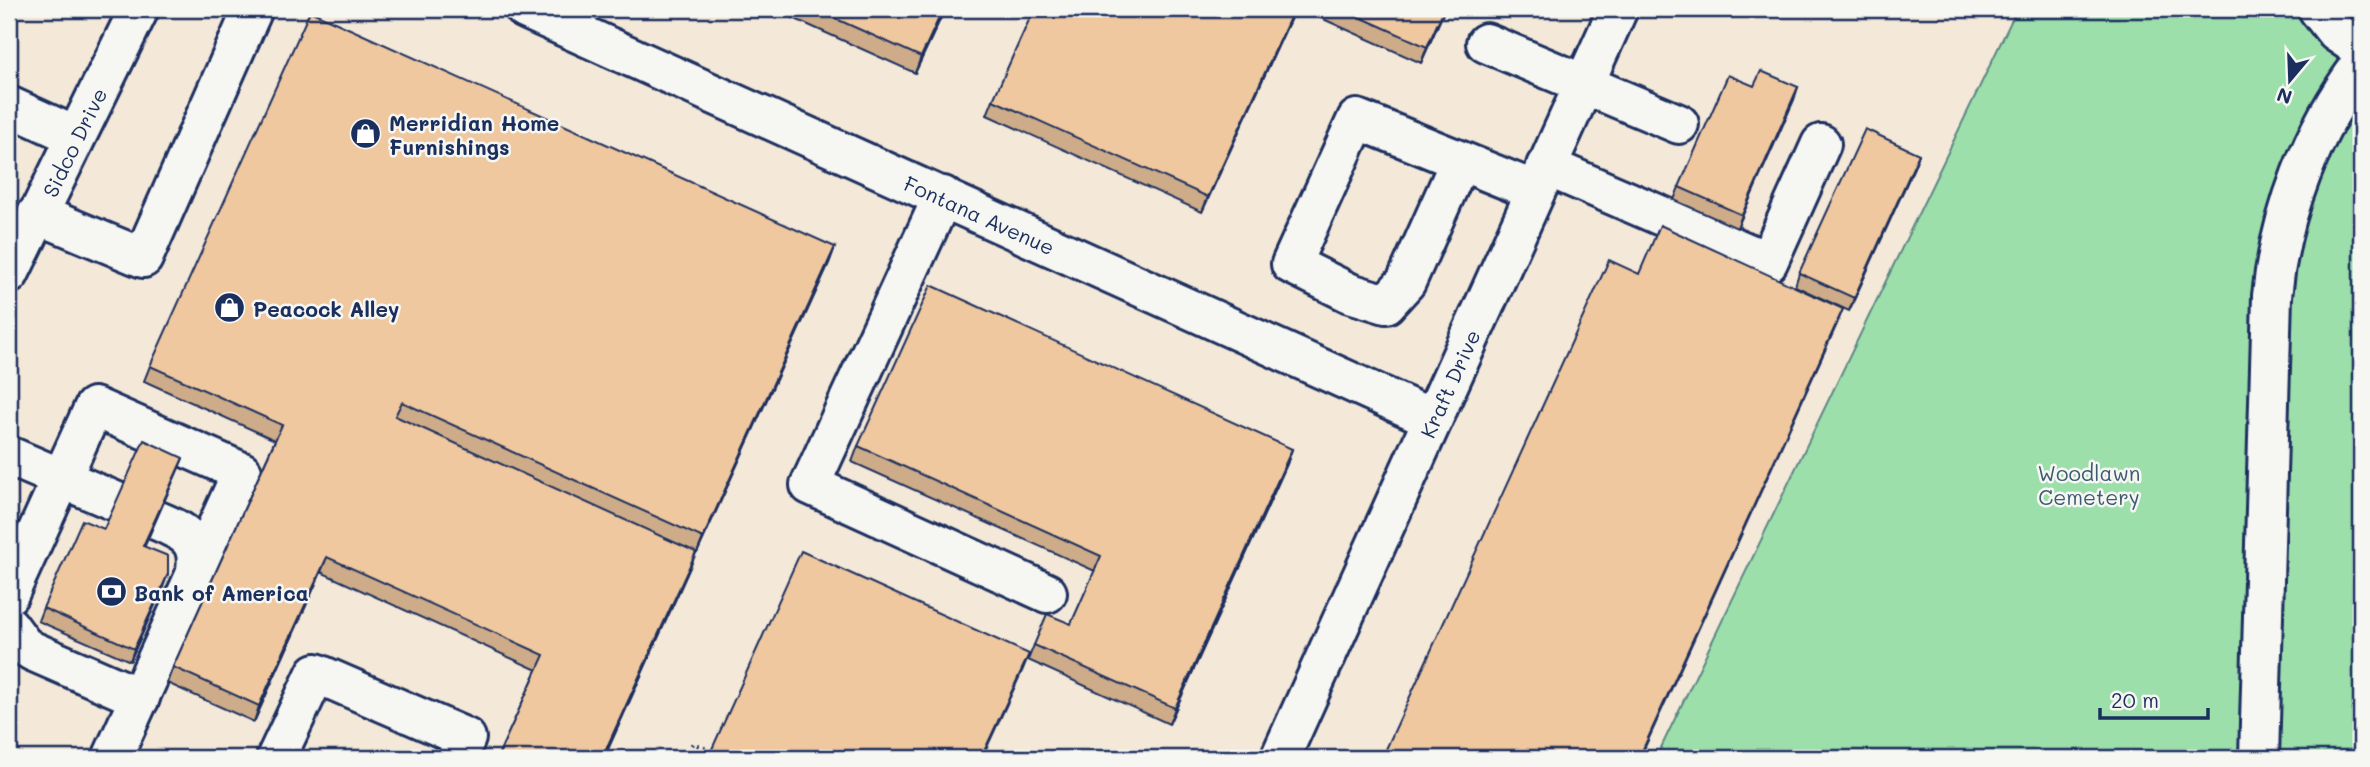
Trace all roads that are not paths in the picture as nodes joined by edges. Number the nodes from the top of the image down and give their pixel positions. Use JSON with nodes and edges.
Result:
{"nodes":[{"id":1,"x":139,"y":9,"type":"edge"},
{"id":2,"x":253,"y":9,"type":"edge"},
{"id":3,"x":525,"y":9,"type":"edge"},
{"id":4,"x":1618,"y":9,"type":"edge"},
{"id":5,"x":2318,"y":9,"type":"edge"},
{"id":6,"x":1486,"y":43,"type":"dead end"},
{"id":7,"x":2361,"y":49,"type":"edge"},
{"id":8,"x":2361,"y":65,"type":"edge"},
{"id":9,"x":1584,"y":84,"type":"junction"},
{"id":10,"x":9,"y":106,"type":"edge"},
{"id":11,"x":1679,"y":124,"type":"dead end"},
{"id":12,"x":75,"y":136,"type":"junction"},
{"id":13,"x":1821,"y":144,"type":"dead end"},
{"id":14,"x":1460,"y":161,"type":"junction"},
{"id":15,"x":1541,"y":178,"type":"junction"},
{"id":16,"x":943,"y":196,"type":"junction"},
{"id":17,"x":37,"y":214,"type":"junction"},
{"id":18,"x":9,"y":274,"type":"edge"},
{"id":19,"x":1433,"y":419,"type":"junction"},
{"id":20,"x":9,"y":456,"type":"edge"},
{"id":21,"x":61,"y":479,"type":"junction"},
{"id":22,"x":117,"y":502,"type":"edge"},
{"id":23,"x":156,"y":520,"type":"edge"},
{"id":24,"x":195,"y":577,"type":"junction"},
{"id":25,"x":1047,"y":593,"type":"dead end"},
{"id":26,"x":9,"y":594,"type":"edge"},
{"id":27,"x":9,"y":626,"type":"edge"},
{"id":28,"x":140,"y":698,"type":"junction"},
{"id":29,"x":112,"y":758,"type":"edge"},
{"id":30,"x":276,"y":758,"type":"edge"},
{"id":31,"x":457,"y":758,"type":"edge"},
{"id":32,"x":1280,"y":758,"type":"edge"},
{"id":33,"x":2259,"y":758,"type":"edge"}],
"edges":[{"from":1,"to":12,"type":"street","name":"Sidco Drive"},
{"from":2,"to":17,"type":"street"},
{"from":3,"to":16,"type":"street","name":"Fontana Avenue"},
{"from":4,"to":9,"type":"street","name":"Kraft Drive"},
{"from":5,"to":7,"type":"street"},
{"from":6,"to":9,"type":"street"},
{"from":8,"to":33,"type":"street"},
{"from":9,"to":11,"type":"street"},
{"from":9,"to":15,"type":"street","name":"Kraft Drive"},
{"from":10,"to":12,"type":"street"},
{"from":12,"to":17,"type":"street","name":"Sidco Drive"},
{"from":13,"to":15,"type":"street"},
{"from":14,"to":14,"type":"street"},
{"from":14,"to":15,"type":"street"},
{"from":15,"to":19,"type":"street","name":"Kraft Drive"},
{"from":16,"to":19,"type":"street","name":"Fontana Avenue"},
{"from":16,"to":25,"type":"street"},
{"from":17,"to":18,"type":"street","name":"Sidco Drive"},
{"from":19,"to":32,"type":"street","name":"Kraft Drive"},
{"from":20,"to":21,"type":"street"},
{"from":21,"to":22,"type":"street"},
{"from":21,"to":24,"type":"street"},
{"from":21,"to":26,"type":"street"},
{"from":23,"to":24,"type":"street"},
{"from":24,"to":28,"type":"street"},
{"from":27,"to":28,"type":"street"},
{"from":28,"to":29,"type":"street"},
{"from":30,"to":31,"type":"street"}]}
